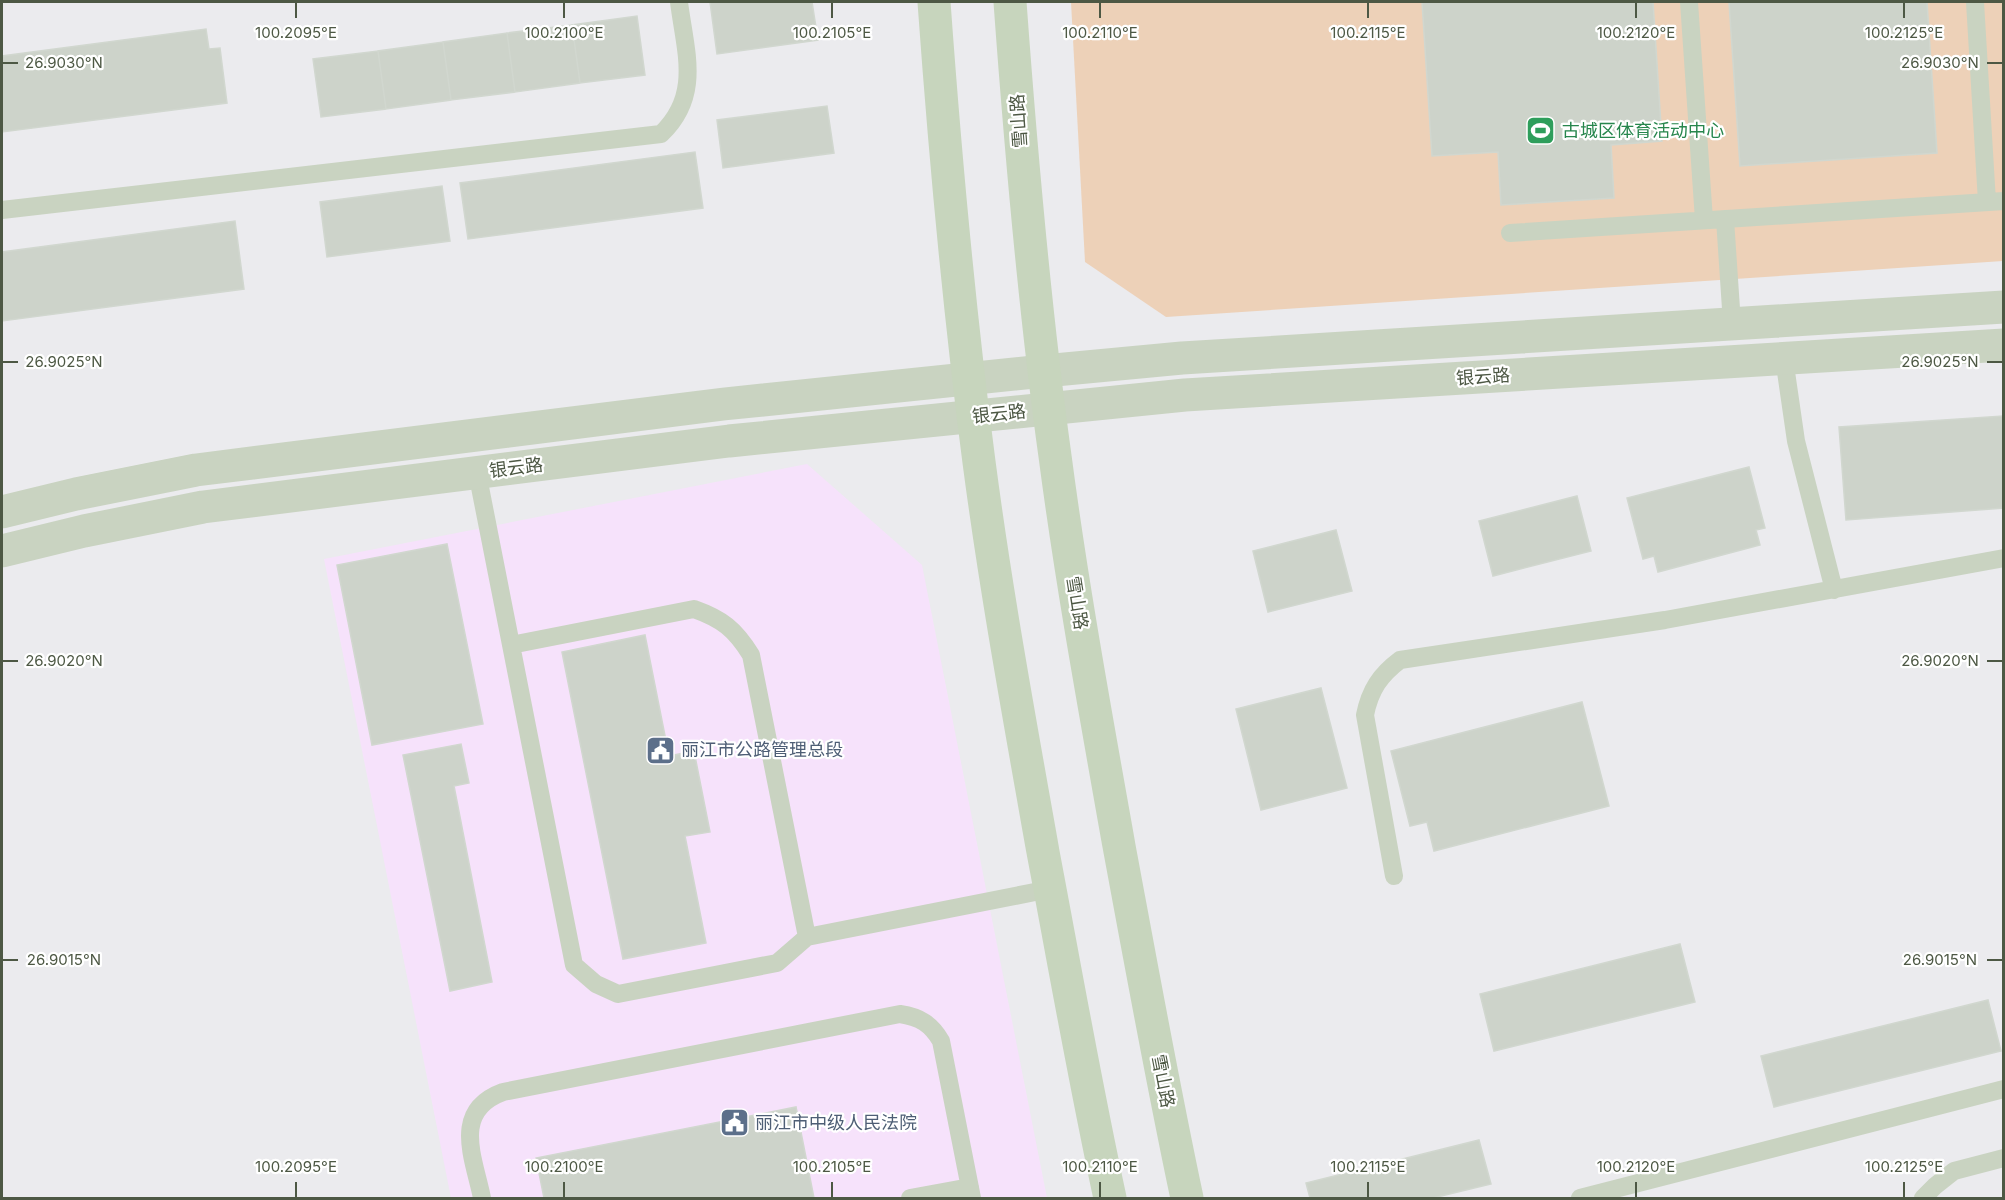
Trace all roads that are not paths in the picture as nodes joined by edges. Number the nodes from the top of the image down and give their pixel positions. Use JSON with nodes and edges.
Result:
{"nodes":[{"id":1,"x":679,"y":2,"type":"edge"},
{"id":2,"x":934,"y":2,"type":"edge"},
{"id":3,"x":1010,"y":2,"type":"edge"},
{"id":4,"x":1689,"y":2,"type":"edge"},
{"id":5,"x":1975,"y":2,"type":"edge"},
{"id":6,"x":1995,"y":202,"type":"edge"},
{"id":7,"x":2,"y":210,"type":"edge"},
{"id":8,"x":1725,"y":219,"type":"junction"},
{"id":9,"x":1704,"y":220,"type":"junction"},
{"id":10,"x":1510,"y":233,"type":"dead end"},
{"id":11,"x":2004,"y":307,"type":"edge"},
{"id":12,"x":1732,"y":324,"type":"junction"},
{"id":13,"x":2004,"y":345,"type":"edge"},
{"id":14,"x":1784,"y":358,"type":"junction"},
{"id":15,"x":1044,"y":372,"type":"junction"},
{"id":16,"x":969,"y":379,"type":"junction"},
{"id":17,"x":1049,"y":409,"type":"junction"},
{"id":18,"x":974,"y":417,"type":"junction"},
{"id":19,"x":477,"y":472,"type":"junction"},
{"id":20,"x":2,"y":512,"type":"edge"},
{"id":21,"x":2,"y":551,"type":"edge"},
{"id":22,"x":2004,"y":558,"type":"edge"},
{"id":23,"x":1834,"y":590,"type":"junction"},
{"id":24,"x":511,"y":645,"type":"junction"},
{"id":25,"x":1394,"y":876,"type":"dead end"},
{"id":26,"x":1050,"y":889,"type":"junction"},
{"id":27,"x":807,"y":937,"type":"junction"},
{"id":28,"x":2004,"y":1089,"type":"edge"},
{"id":29,"x":2004,"y":1158,"type":"edge"},
{"id":30,"x":971,"y":1193,"type":"edge"},
{"id":31,"x":482,"y":1198,"type":"edge"},
{"id":32,"x":910,"y":1198,"type":"edge"},
{"id":33,"x":1110,"y":1198,"type":"edge"},
{"id":34,"x":1187,"y":1198,"type":"edge"},
{"id":35,"x":1580,"y":1198,"type":"edge"},
{"id":36,"x":1923,"y":1198,"type":"edge"}],
"edges":[{"from":1,"to":7,"type":"lane"},
{"from":2,"to":16,"type":"main road"},
{"from":3,"to":15,"type":"main road","name":"雪山路"},
{"from":4,"to":9,"type":"lane"},
{"from":5,"to":6,"type":"lane"},
{"from":6,"to":8,"type":"lane"},
{"from":8,"to":9,"type":"lane"},
{"from":8,"to":12,"type":"lane"},
{"from":9,"to":10,"type":"lane"},
{"from":11,"to":12,"type":"street","name":"银云路"},
{"from":12,"to":15,"type":"street","name":"银云路"},
{"from":13,"to":14,"type":"street","name":"银云路"},
{"from":14,"to":17,"type":"street","name":"银云路"},
{"from":14,"to":23,"type":"lane"},
{"from":15,"to":16,"type":"street","name":"银云路"},
{"from":15,"to":17,"type":"main road","name":"雪山路"},
{"from":16,"to":18,"type":"main road"},
{"from":16,"to":20,"type":"street","name":"银云路"},
{"from":17,"to":18,"type":"street","name":"银云路"},
{"from":17,"to":34,"type":"main road","name":"雪山路"},
{"from":18,"to":19,"type":"street","name":"银云路"},
{"from":18,"to":26,"type":"main road"},
{"from":19,"to":21,"type":"street","name":"银云路"},
{"from":19,"to":24,"type":"lane"},
{"from":22,"to":23,"type":"lane"},
{"from":23,"to":25,"type":"lane"},
{"from":24,"to":27,"type":"lane"},
{"from":24,"to":27,"type":"lane"},
{"from":26,"to":27,"type":"lane"},
{"from":26,"to":33,"type":"main road"},
{"from":28,"to":35,"type":"lane"},
{"from":29,"to":36,"type":"lane"},
{"from":30,"to":31,"type":"lane"},
{"from":30,"to":32,"type":"lane"}]}
